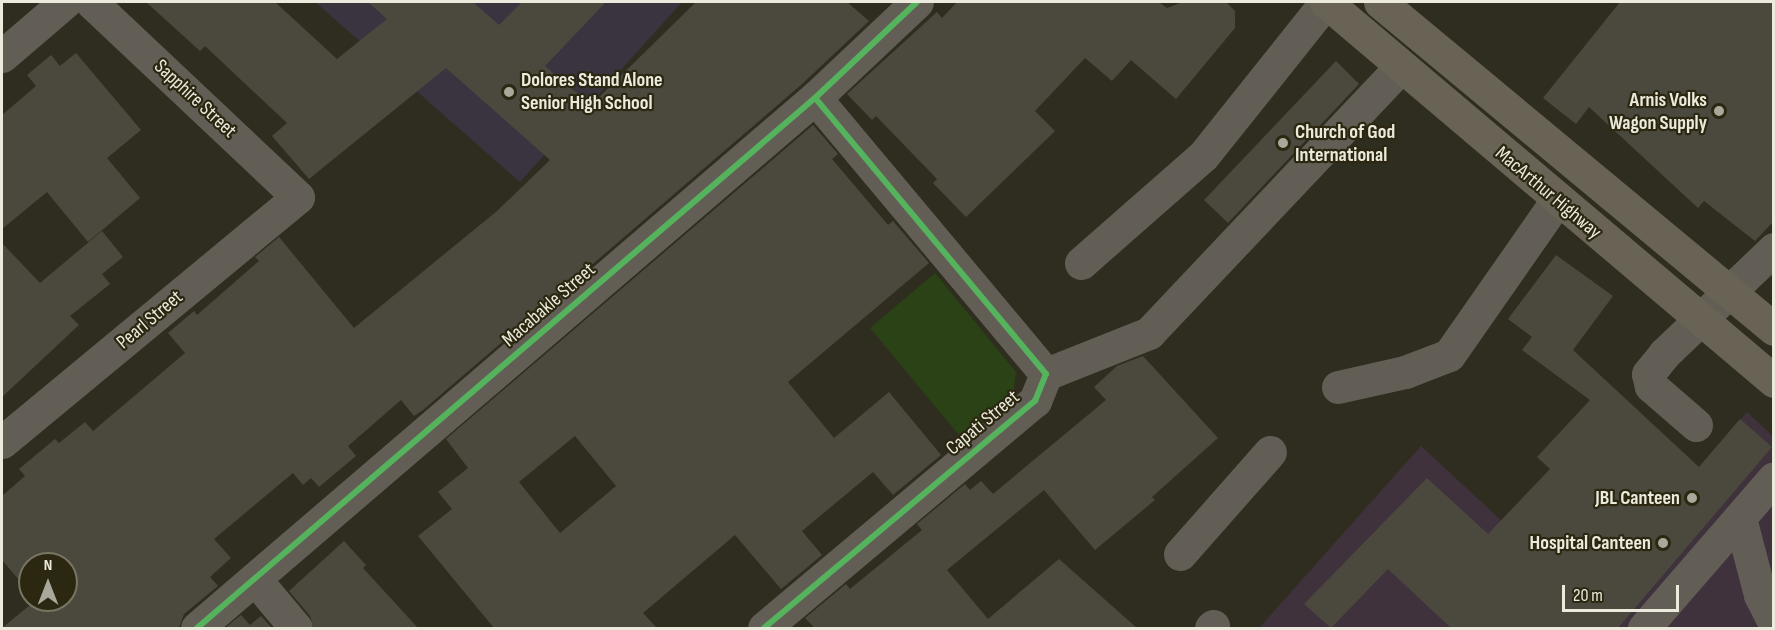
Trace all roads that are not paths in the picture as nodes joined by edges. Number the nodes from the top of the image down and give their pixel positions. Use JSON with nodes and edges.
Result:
{"nodes":[{"id":1,"x":65,"y":2,"type":"edge"},
{"id":2,"x":91,"y":2,"type":"edge"},
{"id":3,"x":917,"y":2,"type":"edge"},
{"id":4,"x":1326,"y":2,"type":"edge"},
{"id":5,"x":1380,"y":2,"type":"edge"},
{"id":6,"x":2,"y":56,"type":"edge"},
{"id":7,"x":1400,"y":68,"type":"junction"},
{"id":8,"x":816,"y":98,"type":"junction"},
{"id":9,"x":298,"y":197,"type":"joint"},
{"id":10,"x":1557,"y":200,"type":"junction"},
{"id":11,"x":1773,"y":249,"type":"edge"},
{"id":12,"x":1081,"y":263,"type":"dead end"},
{"id":13,"x":1730,"y":291,"type":"junction"},
{"id":14,"x":1699,"y":320,"type":"junction"},
{"id":15,"x":1773,"y":328,"type":"edge"},
{"id":16,"x":1046,"y":374,"type":"junction"},
{"id":17,"x":1773,"y":381,"type":"edge"},
{"id":18,"x":1338,"y":387,"type":"dead end"},
{"id":19,"x":1696,"y":425,"type":"dead end"},
{"id":20,"x":2,"y":442,"type":"edge"},
{"id":21,"x":1270,"y":452,"type":"dead end"},
{"id":22,"x":1773,"y":478,"type":"edge"},
{"id":23,"x":1740,"y":518,"type":"junction"},
{"id":24,"x":1180,"y":554,"type":"dead end"},
{"id":25,"x":255,"y":579,"type":"junction"},
{"id":26,"x":1773,"y":623,"type":"edge"},
{"id":27,"x":197,"y":628,"type":"edge"},
{"id":28,"x":296,"y":628,"type":"edge"},
{"id":29,"x":764,"y":628,"type":"edge"},
{"id":30,"x":1644,"y":628,"type":"edge"}],
"edges":[{"from":1,"to":6,"type":"street"},
{"from":2,"to":9,"type":"street","name":"Sapphire Street"},
{"from":3,"to":8,"type":"street","name":"Macabakle Street"},
{"from":4,"to":7,"type":"highway","name":"MacArthur Highway"},
{"from":4,"to":12,"type":"street"},
{"from":5,"to":13,"type":"highway","name":"MacArthur Highway"},
{"from":7,"to":10,"type":"highway","name":"MacArthur Highway"},
{"from":7,"to":16,"type":"street"},
{"from":8,"to":16,"type":"street"},
{"from":8,"to":25,"type":"street","name":"Macabakle Street"},
{"from":9,"to":20,"type":"street","name":"Pearl Street"},
{"from":10,"to":14,"type":"highway","name":"MacArthur Highway"},
{"from":10,"to":18,"type":"street"},
{"from":11,"to":13,"type":"street"},
{"from":13,"to":14,"type":"street"},
{"from":13,"to":15,"type":"highway","name":"MacArthur Highway"},
{"from":14,"to":17,"type":"highway","name":"MacArthur Highway"},
{"from":14,"to":19,"type":"street"},
{"from":16,"to":29,"type":"street","name":"Capati Street"},
{"from":21,"to":24,"type":"street"},
{"from":22,"to":23,"type":"street"},
{"from":23,"to":26,"type":"street"},
{"from":23,"to":30,"type":"street"},
{"from":25,"to":27,"type":"street","name":"Macabakle Street"},
{"from":25,"to":28,"type":"street"}]}
